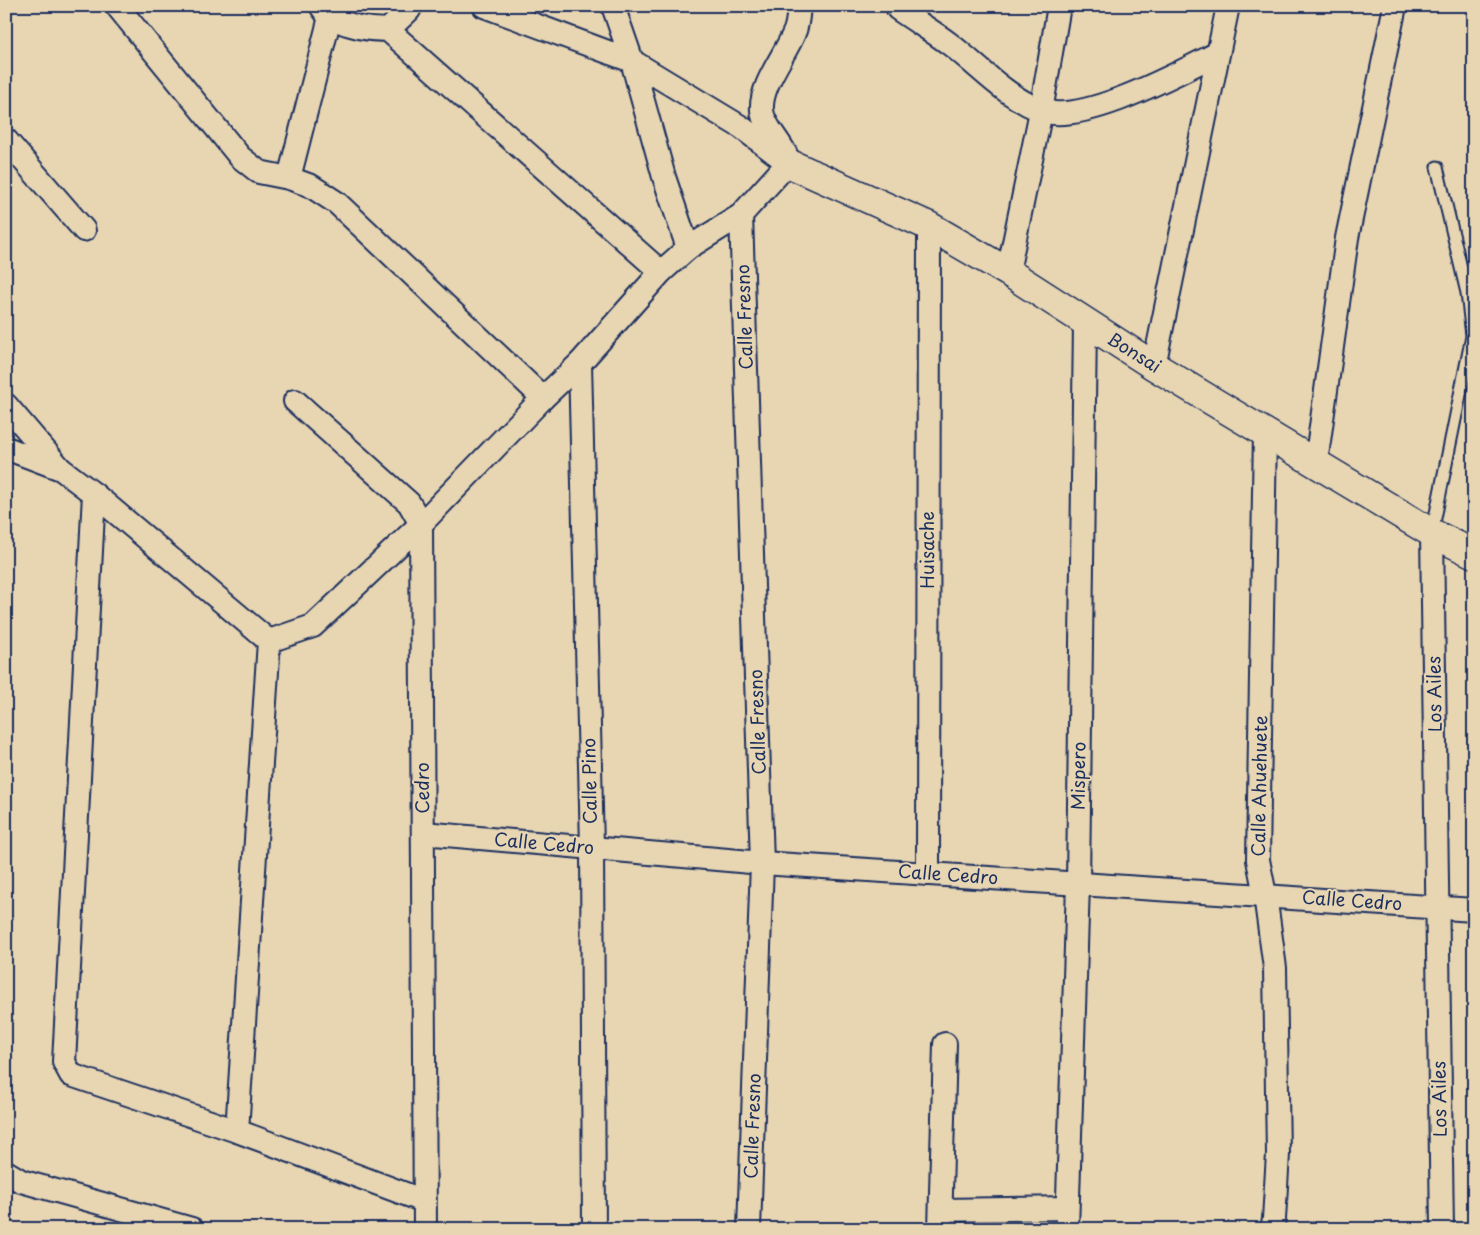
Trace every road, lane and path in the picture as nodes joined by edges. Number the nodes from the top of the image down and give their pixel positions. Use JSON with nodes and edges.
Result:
{"nodes":[{"id":1,"x":117,"y":6,"type":"edge"},
{"id":2,"x":411,"y":6,"type":"edge"},
{"id":3,"x":484,"y":6,"type":"edge"},
{"id":4,"x":613,"y":6,"type":"edge"},
{"id":5,"x":799,"y":6,"type":"edge"},
{"id":6,"x":1059,"y":6,"type":"edge"},
{"id":7,"x":1228,"y":6,"type":"edge"},
{"id":8,"x":1395,"y":6,"type":"edge"},
{"id":9,"x":898,"y":9,"type":"dead end"},
{"id":10,"x":325,"y":12,"type":"edge"},
{"id":11,"x":388,"y":30,"type":"junction"},
{"id":12,"x":1218,"y":53,"type":"junction"},
{"id":13,"x":632,"y":60,"type":"junction"},
{"id":14,"x":1042,"y":111,"type":"junction"},
{"id":15,"x":6,"y":140,"type":"edge"},
{"id":16,"x":788,"y":162,"type":"junction"},
{"id":17,"x":1437,"y":168,"type":"dead end"},
{"id":18,"x":289,"y":178,"type":"junction"},
{"id":19,"x":741,"y":215,"type":"junction"},
{"id":20,"x":929,"y":226,"type":"junction"},
{"id":21,"x":84,"y":230,"type":"dead end"},
{"id":22,"x":688,"y":248,"type":"junction"},
{"id":23,"x":661,"y":272,"type":"junction"},
{"id":24,"x":1008,"y":272,"type":"junction"},
{"id":25,"x":1085,"y":323,"type":"junction"},
{"id":26,"x":580,"y":363,"type":"junction"},
{"id":27,"x":1154,"y":366,"type":"junction"},
{"id":28,"x":543,"y":398,"type":"junction"},
{"id":29,"x":296,"y":401,"type":"dead end"},
{"id":30,"x":6,"y":405,"type":"edge"},
{"id":31,"x":1265,"y":432,"type":"junction"},
{"id":32,"x":6,"y":448,"type":"edge"},
{"id":33,"x":1316,"y":463,"type":"junction"},
{"id":34,"x":61,"y":469,"type":"junction"},
{"id":35,"x":94,"y":494,"type":"junction"},
{"id":36,"x":421,"y":524,"type":"junction"},
{"id":37,"x":1432,"y":533,"type":"junction"},
{"id":38,"x":1474,"y":554,"type":"edge"},
{"id":39,"x":269,"y":641,"type":"junction"},
{"id":40,"x":423,"y":833,"type":"junction"},
{"id":41,"x":592,"y":847,"type":"junction"},
{"id":42,"x":762,"y":863,"type":"junction"},
{"id":43,"x":928,"y":874,"type":"junction"},
{"id":44,"x":1078,"y":884,"type":"junction"},
{"id":45,"x":1265,"y":895,"type":"junction"},
{"id":46,"x":1438,"y":907,"type":"junction"},
{"id":47,"x":1474,"y":910,"type":"edge"},
{"id":48,"x":945,"y":1044,"type":"dead end"},
{"id":49,"x":237,"y":1131,"type":"junction"},
{"id":50,"x":6,"y":1172,"type":"edge"},
{"id":51,"x":424,"y":1201,"type":"junction"},
{"id":52,"x":1067,"y":1218,"type":"edge"},
{"id":53,"x":941,"y":1219,"type":"edge"},
{"id":54,"x":192,"y":1229,"type":"edge"},
{"id":55,"x":425,"y":1229,"type":"edge"},
{"id":56,"x":594,"y":1229,"type":"edge"},
{"id":57,"x":749,"y":1229,"type":"edge"},
{"id":58,"x":1272,"y":1229,"type":"edge"},
{"id":59,"x":1442,"y":1229,"type":"edge"}],
"edges":[{"from":1,"to":18,"type":"street"},
{"from":2,"to":11,"type":"street"},
{"from":3,"to":13,"type":"street"},
{"from":4,"to":13,"type":"street"},
{"from":5,"to":16,"type":"street"},
{"from":6,"to":14,"type":"street"},
{"from":7,"to":12,"type":"street"},
{"from":8,"to":33,"type":"street"},
{"from":9,"to":14,"type":"street"},
{"from":10,"to":11,"type":"street"},
{"from":10,"to":18,"type":"street"},
{"from":11,"to":23,"type":"street"},
{"from":12,"to":14,"type":"street"},
{"from":12,"to":27,"type":"street"},
{"from":13,"to":16,"type":"street"},
{"from":13,"to":22,"type":"street"},
{"from":14,"to":24,"type":"street"},
{"from":15,"to":21,"type":"street"},
{"from":16,"to":19,"type":"street"},
{"from":16,"to":20,"type":"street","name":"Bonsai"},
{"from":17,"to":37,"type":"lane","name":"Los Ailes"},
{"from":18,"to":28,"type":"street"},
{"from":19,"to":22,"type":"street"},
{"from":19,"to":42,"type":"street","name":"Calle Fresno"},
{"from":20,"to":24,"type":"street","name":"Bonsai"},
{"from":20,"to":43,"type":"street","name":"Huisache"},
{"from":22,"to":23,"type":"street"},
{"from":23,"to":26,"type":"street"},
{"from":24,"to":25,"type":"street","name":"Bonsai"},
{"from":25,"to":27,"type":"street","name":"Bonsai"},
{"from":25,"to":44,"type":"street","name":"Mispero"},
{"from":26,"to":28,"type":"street"},
{"from":26,"to":41,"type":"street","name":"Calle Pino"},
{"from":27,"to":31,"type":"street","name":"Bonsai"},
{"from":28,"to":36,"type":"street"},
{"from":29,"to":36,"type":"street","name":"Cedro"},
{"from":30,"to":34,"type":"street"},
{"from":31,"to":33,"type":"street","name":"Bonsai"},
{"from":31,"to":45,"type":"street","name":"Calle Ahuehuete"},
{"from":32,"to":34,"type":"street"},
{"from":33,"to":37,"type":"street","name":"Bonsai"},
{"from":34,"to":35,"type":"street"},
{"from":35,"to":39,"type":"street"},
{"from":35,"to":49,"type":"street"},
{"from":36,"to":39,"type":"street"},
{"from":36,"to":40,"type":"street","name":"Cedro"},
{"from":37,"to":38,"type":"street","name":"Bonsai"},
{"from":37,"to":46,"type":"street","name":"Los Ailes"},
{"from":39,"to":49,"type":"street"},
{"from":40,"to":41,"type":"street","name":"Calle Cedro"},
{"from":40,"to":51,"type":"street","name":"Cedro"},
{"from":41,"to":42,"type":"street","name":"Calle Cedro"},
{"from":41,"to":56,"type":"street","name":"Calle Pino"},
{"from":42,"to":43,"type":"street","name":"Calle Cedro"},
{"from":42,"to":57,"type":"street","name":"Calle Fresno"},
{"from":43,"to":44,"type":"street","name":"Calle Cedro"},
{"from":44,"to":45,"type":"street","name":"Calle Cedro"},
{"from":44,"to":52,"type":"street","name":"Mispero"},
{"from":45,"to":46,"type":"street","name":"Calle Cedro"},
{"from":45,"to":58,"type":"street","name":"Calle Ahuehuete"},
{"from":46,"to":47,"type":"street","name":"Calle Cedro"},
{"from":46,"to":59,"type":"street","name":"Los Ailes"},
{"from":48,"to":53,"type":"street"},
{"from":49,"to":51,"type":"street"},
{"from":50,"to":54,"type":"street"},
{"from":51,"to":55,"type":"street","name":"Cedro"},
{"from":52,"to":53,"type":"street"}]}
